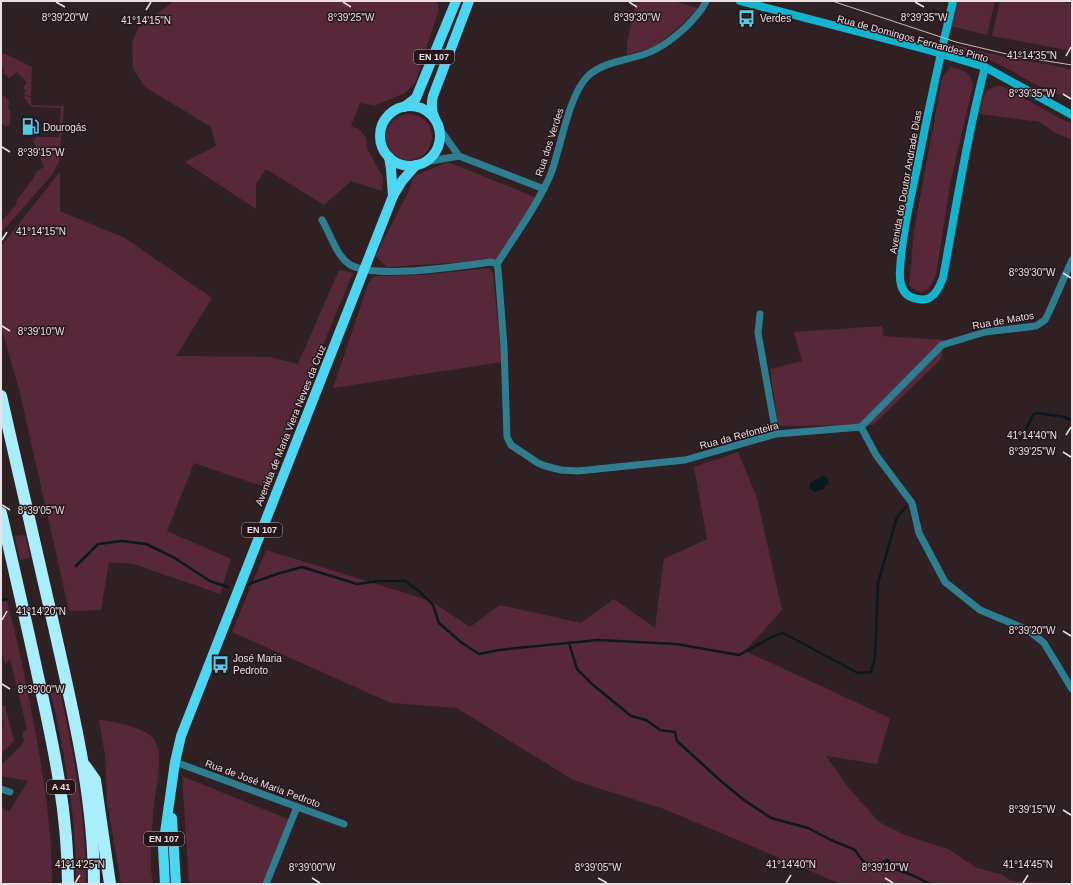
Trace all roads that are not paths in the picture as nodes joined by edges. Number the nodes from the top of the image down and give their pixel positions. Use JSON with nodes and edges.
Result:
{"nodes":[{"id":1,"x":456,"y":1,"type":"edge"},
{"id":2,"x":469,"y":1,"type":"edge"},
{"id":3,"x":706,"y":1,"type":"edge"},
{"id":4,"x":740,"y":1,"type":"edge"},
{"id":5,"x":952,"y":1,"type":"edge"},
{"id":6,"x":985,"y":67,"type":"junction"},
{"id":7,"x":404,"y":107,"type":"junction"},
{"id":8,"x":1072,"y":115,"type":"edge"},
{"id":9,"x":437,"y":123,"type":"junction"},
{"id":10,"x":459,"y":156,"type":"junction"},
{"id":11,"x":389,"y":157,"type":"junction"},
{"id":12,"x":421,"y":163,"type":"junction"},
{"id":13,"x":544,"y":189,"type":"junction"},
{"id":14,"x":393,"y":196,"type":"junction"},
{"id":15,"x":322,"y":220,"type":"dead end"},
{"id":16,"x":1072,"y":260,"type":"edge"},
{"id":17,"x":497,"y":264,"type":"junction"},
{"id":18,"x":365,"y":269,"type":"junction"},
{"id":19,"x":760,"y":314,"type":"dead end"},
{"id":20,"x":1,"y":396,"type":"edge"},
{"id":21,"x":861,"y":427,"type":"junction"},
{"id":22,"x":776,"y":434,"type":"junction"},
{"id":23,"x":1,"y":513,"type":"edge"},
{"id":24,"x":1072,"y":689,"type":"edge"},
{"id":25,"x":175,"y":762,"type":"junction"},
{"id":26,"x":84,"y":764,"type":"junction"},
{"id":27,"x":1,"y":789,"type":"edge"},
{"id":28,"x":10,"y":792,"type":"dead end"},
{"id":29,"x":170,"y":794,"type":"junction"},
{"id":30,"x":297,"y":807,"type":"junction"},
{"id":31,"x":344,"y":824,"type":"dead end"},
{"id":32,"x":68,"y":884,"type":"edge"},
{"id":33,"x":94,"y":884,"type":"edge"},
{"id":34,"x":110,"y":884,"type":"edge"},
{"id":35,"x":165,"y":884,"type":"edge"},
{"id":36,"x":176,"y":884,"type":"edge"},
{"id":37,"x":266,"y":884,"type":"edge"}],
"edges":[{"from":1,"to":7,"type":"main road","number":"EN 107"},
{"from":2,"to":9,"type":"main road","number":"EN 107"},
{"from":3,"to":13,"type":"street","name":"Rua dos Verdes"},
{"from":4,"to":6,"type":"main road","name":"Rua de Domingos Fernandes Pinto"},
{"from":5,"to":6,"type":"main road","name":"Avenida do Doutor Andrade Dias"},
{"from":6,"to":8,"type":"main road","name":"Rua de Domingos Fernandes Pinto"},
{"from":7,"to":9,"type":"main road"},
{"from":7,"to":11,"type":"main road","number":"EN 107"},
{"from":9,"to":10,"type":"street"},
{"from":9,"to":12,"type":"main road","number":"EN 107"},
{"from":10,"to":12,"type":"street"},
{"from":10,"to":13,"type":"street"},
{"from":11,"to":12,"type":"main road"},
{"from":11,"to":14,"type":"main road","number":"EN 107"},
{"from":12,"to":14,"type":"main road","number":"EN 107"},
{"from":13,"to":17,"type":"street","name":"Rua dos Verdes"},
{"from":14,"to":18,"type":"main road","number":"EN 107"},
{"from":15,"to":18,"type":"street"},
{"from":16,"to":21,"type":"street","name":"Rua de Matos"},
{"from":17,"to":18,"type":"street"},
{"from":17,"to":22,"type":"street","name":"Rua da Refonteira"},
{"from":18,"to":25,"type":"main road","name":"Avenida de Maria Viera Neves da Cruz","number":"EN 107"},
{"from":19,"to":22,"type":"street"},
{"from":20,"to":26,"type":"highway","number":"A 41"},
{"from":21,"to":22,"type":"street","name":"Rua da Refonteira"},
{"from":21,"to":24,"type":"street"},
{"from":23,"to":32,"type":"highway","number":"A 41"},
{"from":25,"to":29,"type":"main road","name":"Avenida de Maria Viera Neves da Cruz","number":"EN 107"},
{"from":25,"to":30,"type":"street","name":"Rua de José Maria Pedroto"},
{"from":26,"to":33,"type":"highway","number":"A 41"},
{"from":26,"to":34,"type":"highway"},
{"from":27,"to":28,"type":"street"},
{"from":29,"to":35,"type":"main road","name":"Avenida de Maria Viera Neves da Cruz","number":"EN 107"},
{"from":29,"to":36,"type":"main road","name":"Avenida de Maria Viera Neves da Cruz","number":"EN 107"},
{"from":30,"to":31,"type":"street","name":"Rua de José Maria Pedroto"},
{"from":30,"to":37,"type":"street"}]}
